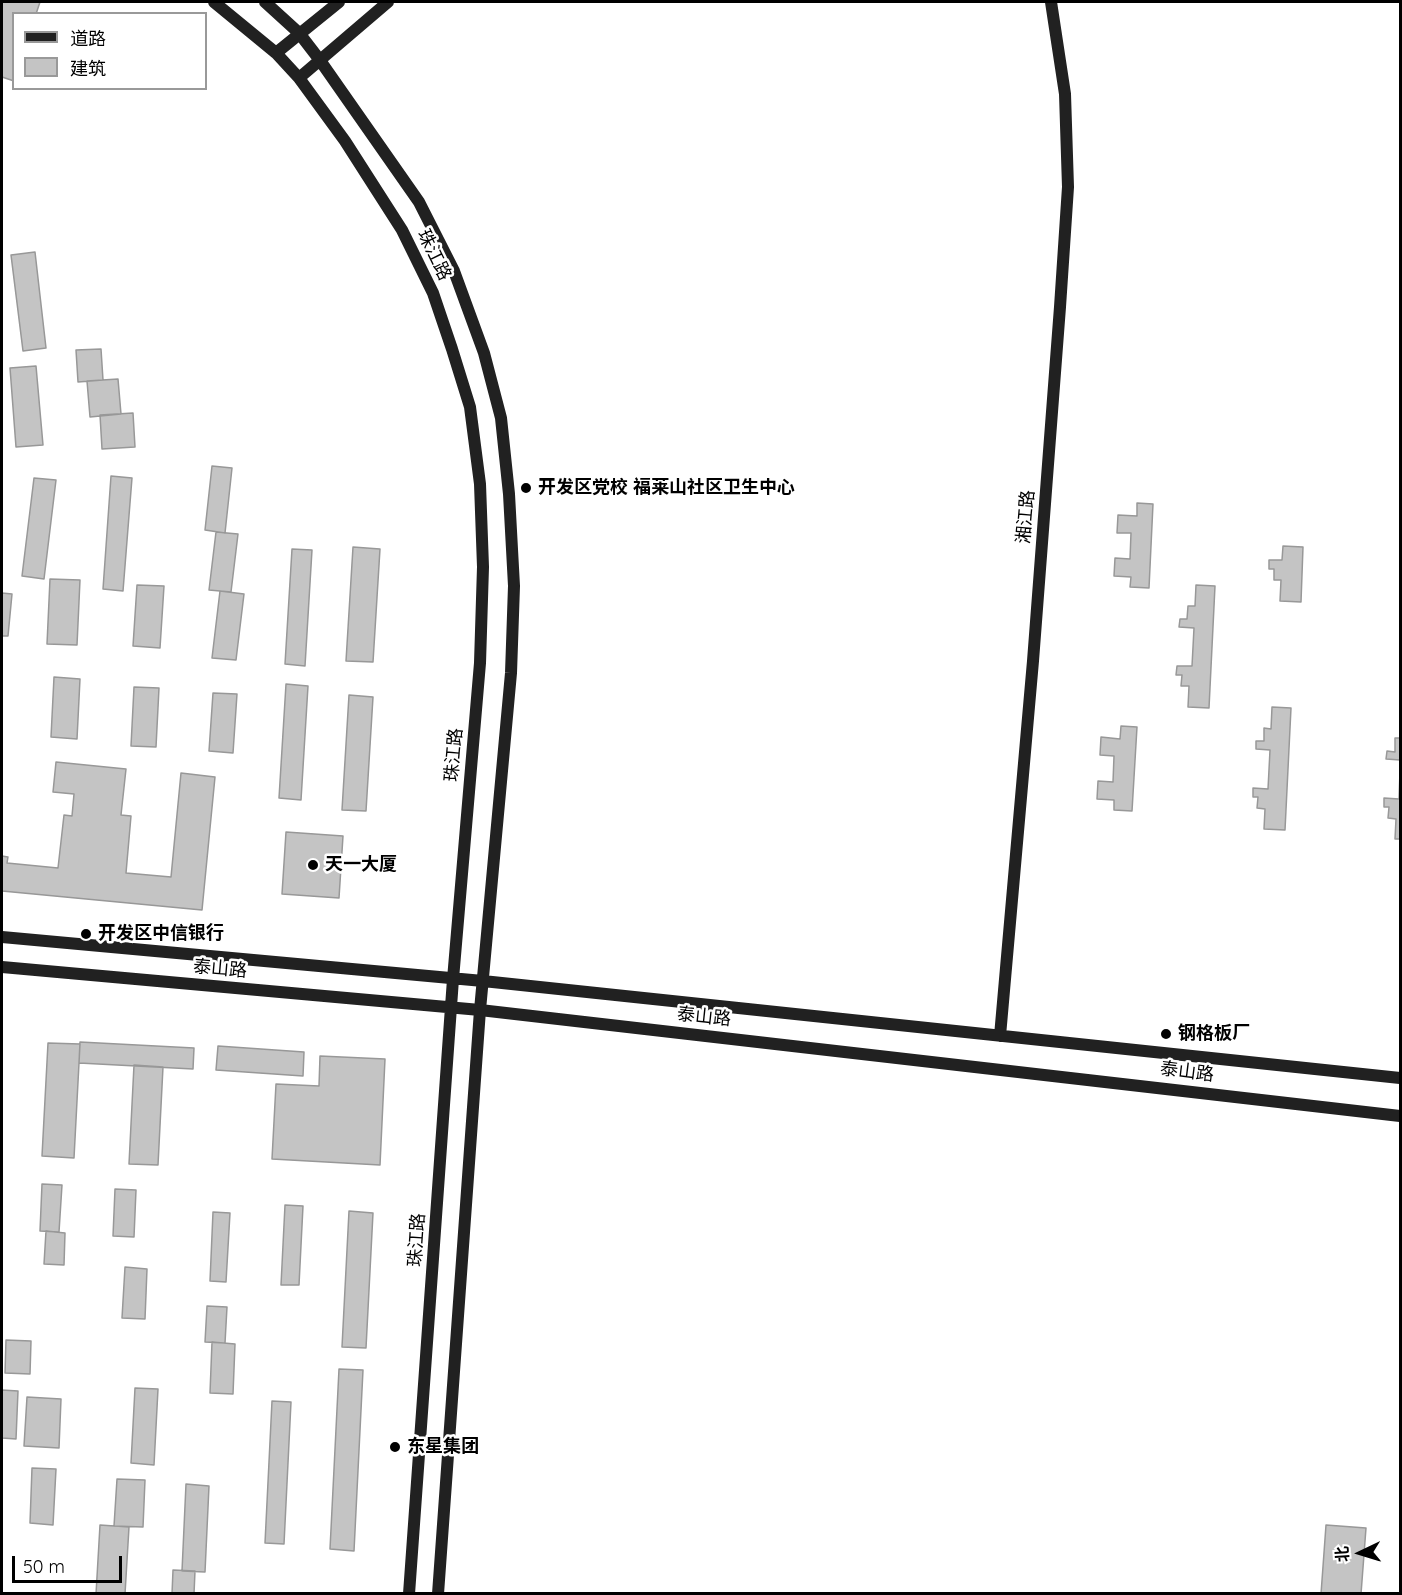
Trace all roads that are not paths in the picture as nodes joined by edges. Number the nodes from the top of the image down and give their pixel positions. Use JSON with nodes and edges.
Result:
{"nodes":[{"id":1,"x":214,"y":2,"type":"edge"},
{"id":2,"x":265,"y":2,"type":"edge"},
{"id":3,"x":339,"y":2,"type":"edge"},
{"id":4,"x":387,"y":2,"type":"edge"},
{"id":5,"x":1051,"y":2,"type":"edge"},
{"id":6,"x":299,"y":33,"type":"junction"},
{"id":7,"x":276,"y":52,"type":"junction"},
{"id":8,"x":319,"y":59,"type":"junction"},
{"id":9,"x":298,"y":78,"type":"junction"},
{"id":10,"x":2,"y":937,"type":"edge"},
{"id":11,"x":2,"y":968,"type":"edge"},
{"id":12,"x":453,"y":979,"type":"junction"},
{"id":13,"x":483,"y":981,"type":"junction"},
{"id":14,"x":453,"y":1008,"type":"junction"},
{"id":15,"x":480,"y":1010,"type":"junction"},
{"id":16,"x":1000,"y":1036,"type":"junction"},
{"id":17,"x":1401,"y":1078,"type":"edge"},
{"id":18,"x":1401,"y":1116,"type":"edge"},
{"id":19,"x":409,"y":1593,"type":"edge"},
{"id":20,"x":438,"y":1593,"type":"edge"}],
"edges":[{"from":1,"to":7,"type":"main road","name":"珠江路"},
{"from":2,"to":6,"type":"main road"},
{"from":3,"to":6,"type":"main road"},
{"from":4,"to":8,"type":"main road"},
{"from":5,"to":16,"type":"main road","name":"湘江路"},
{"from":6,"to":7,"type":"main road"},
{"from":6,"to":8,"type":"main road"},
{"from":7,"to":9,"type":"main road","name":"珠江路"},
{"from":8,"to":9,"type":"main road"},
{"from":8,"to":13,"type":"main road"},
{"from":9,"to":12,"type":"main road","name":"珠江路"},
{"from":10,"to":12,"type":"main road","name":"泰山路"},
{"from":11,"to":14,"type":"main road","name":"泰山路"},
{"from":12,"to":13,"type":"main road","name":"泰山路"},
{"from":12,"to":14,"type":"main road","name":"珠江路"},
{"from":13,"to":15,"type":"main road"},
{"from":13,"to":16,"type":"main road","name":"泰山路"},
{"from":14,"to":15,"type":"main road","name":"泰山路"},
{"from":14,"to":19,"type":"main road","name":"珠江路"},
{"from":15,"to":18,"type":"main road","name":"泰山路"},
{"from":15,"to":20,"type":"main road"},
{"from":16,"to":17,"type":"main road","name":"泰山路"}]}
